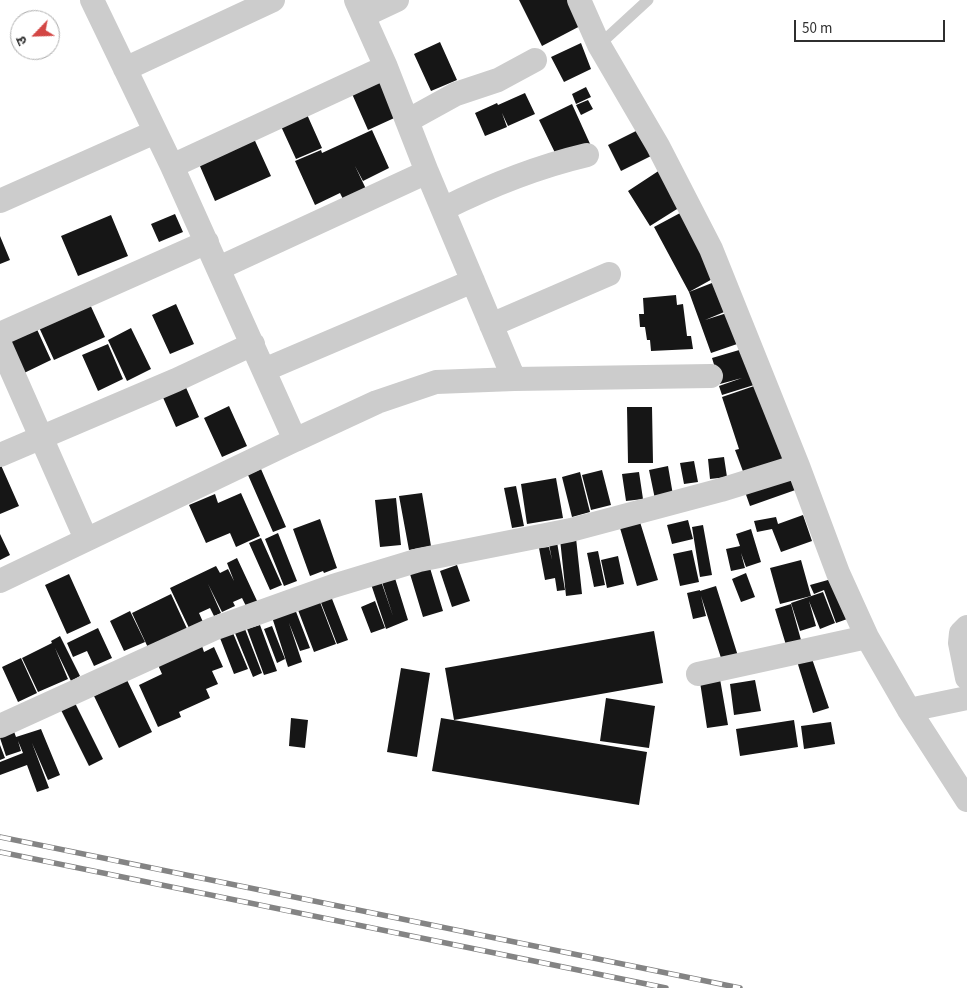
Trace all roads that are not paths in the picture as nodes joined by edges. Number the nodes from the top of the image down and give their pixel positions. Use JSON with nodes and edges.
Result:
{"nodes":[{"id":1,"x":92,"y":0,"type":"edge"},
{"id":2,"x":273,"y":0,"type":"edge"},
{"id":3,"x":397,"y":0,"type":"edge"},
{"id":4,"x":579,"y":0,"type":"edge"},
{"id":5,"x":648,"y":0,"type":"edge"},
{"id":6,"x":359,"y":8,"type":"edge"},
{"id":7,"x":599,"y":44,"type":"junction"},
{"id":8,"x":535,"y":60,"type":"dead end"},
{"id":9,"x":386,"y":67,"type":"junction"},
{"id":10,"x":125,"y":70,"type":"junction"},
{"id":11,"x":407,"y":121,"type":"junction"},
{"id":12,"x":155,"y":132,"type":"junction"},
{"id":13,"x":587,"y":155,"type":"dead end"},
{"id":14,"x":172,"y":166,"type":"junction"},
{"id":15,"x":427,"y":172,"type":"junction"},
{"id":16,"x":0,"y":201,"type":"edge"},
{"id":17,"x":443,"y":209,"type":"junction"},
{"id":18,"x":206,"y":242,"type":"junction"},
{"id":19,"x":219,"y":268,"type":"junction"},
{"id":20,"x":609,"y":274,"type":"dead end"},
{"id":21,"x":473,"y":281,"type":"junction"},
{"id":22,"x":491,"y":324,"type":"junction"},
{"id":23,"x":0,"y":334,"type":"edge"},
{"id":24,"x":0,"y":344,"type":"edge"},
{"id":25,"x":253,"y":344,"type":"junction"},
{"id":26,"x":264,"y":370,"type":"junction"},
{"id":27,"x":711,"y":376,"type":"dead end"},
{"id":28,"x":514,"y":379,"type":"junction"},
{"id":29,"x":42,"y":438,"type":"junction"},
{"id":30,"x":295,"y":440,"type":"junction"},
{"id":31,"x":0,"y":455,"type":"edge"},
{"id":32,"x":798,"y":466,"type":"junction"},
{"id":33,"x":86,"y":539,"type":"junction"},
{"id":34,"x":0,"y":581,"type":"edge"},
{"id":35,"x":967,"y":628,"type":"edge"},
{"id":36,"x":867,"y":637,"type":"junction"},
{"id":37,"x":698,"y":674,"type":"dead end"},
{"id":38,"x":967,"y":678,"type":"edge"},
{"id":39,"x":967,"y":698,"type":"edge"},
{"id":40,"x":909,"y":710,"type":"junction"},
{"id":41,"x":0,"y":726,"type":"edge"},
{"id":42,"x":967,"y":800,"type":"edge"}],
"edges":[{"from":1,"to":10,"type":"street"},
{"from":2,"to":10,"type":"street"},
{"from":3,"to":6,"type":"street"},
{"from":4,"to":7,"type":"street"},
{"from":5,"to":7,"type":"lane"},
{"from":6,"to":9,"type":"street"},
{"from":7,"to":32,"type":"street"},
{"from":8,"to":11,"type":"street"},
{"from":9,"to":11,"type":"street"},
{"from":9,"to":14,"type":"street"},
{"from":10,"to":12,"type":"street"},
{"from":11,"to":15,"type":"street"},
{"from":12,"to":14,"type":"street"},
{"from":12,"to":16,"type":"street"},
{"from":13,"to":17,"type":"street"},
{"from":14,"to":18,"type":"street"},
{"from":15,"to":17,"type":"street"},
{"from":15,"to":19,"type":"street"},
{"from":17,"to":21,"type":"street"},
{"from":18,"to":19,"type":"street"},
{"from":18,"to":23,"type":"street"},
{"from":19,"to":25,"type":"street"},
{"from":20,"to":22,"type":"street"},
{"from":21,"to":22,"type":"street"},
{"from":21,"to":26,"type":"street"},
{"from":22,"to":28,"type":"street"},
{"from":24,"to":29,"type":"street"},
{"from":25,"to":26,"type":"street"},
{"from":25,"to":29,"type":"street"},
{"from":26,"to":30,"type":"street"},
{"from":27,"to":28,"type":"street"},
{"from":28,"to":30,"type":"street"},
{"from":29,"to":31,"type":"street"},
{"from":29,"to":33,"type":"street"},
{"from":30,"to":33,"type":"street"},
{"from":32,"to":36,"type":"street"},
{"from":32,"to":41,"type":"street"},
{"from":33,"to":34,"type":"street"},
{"from":35,"to":38,"type":"street"},
{"from":36,"to":37,"type":"street"},
{"from":36,"to":40,"type":"street"},
{"from":39,"to":40,"type":"street"},
{"from":40,"to":42,"type":"street"}]}
